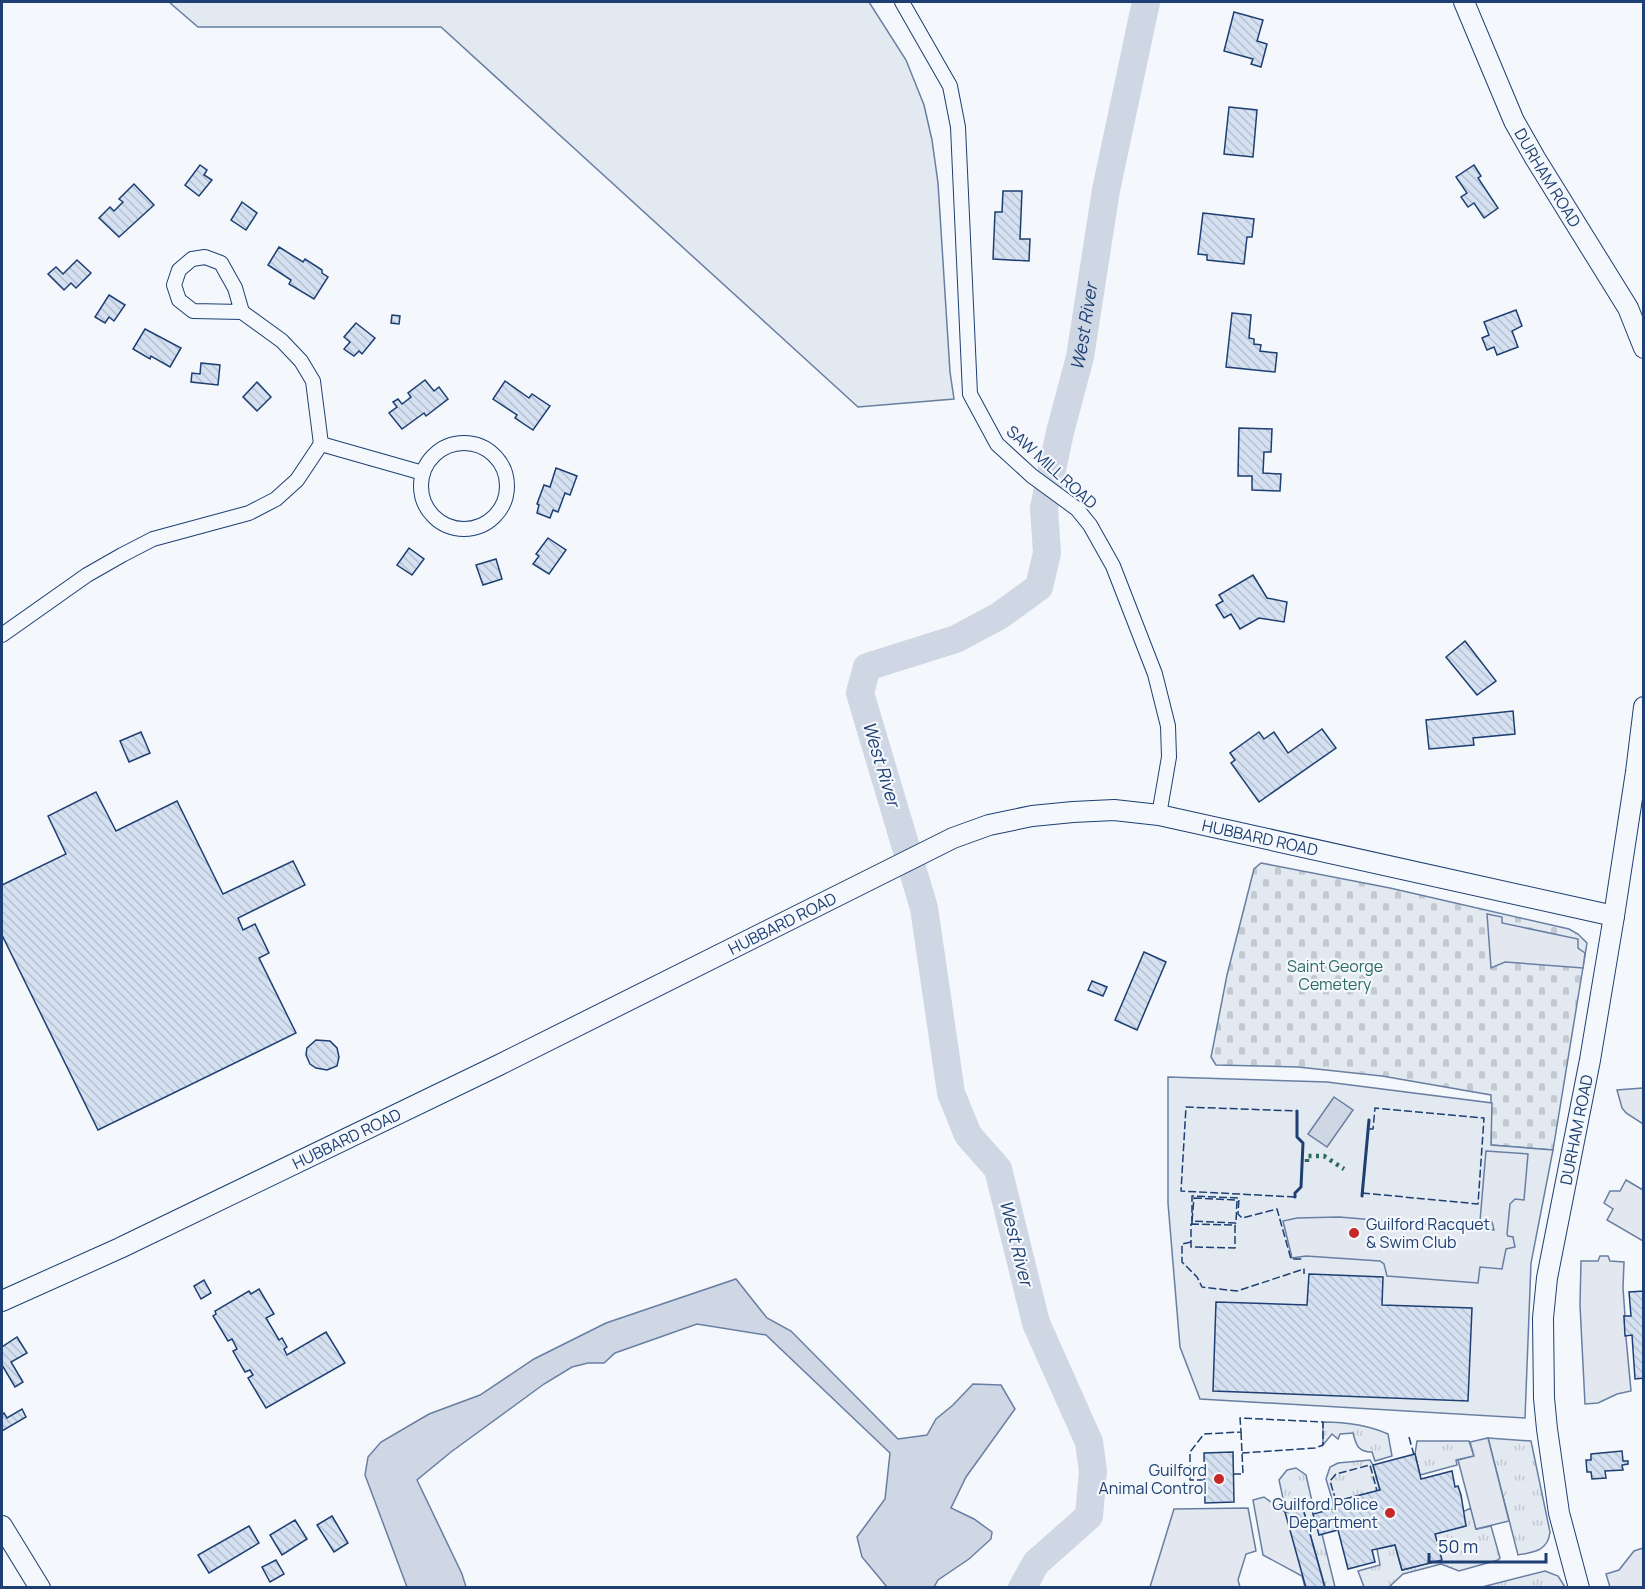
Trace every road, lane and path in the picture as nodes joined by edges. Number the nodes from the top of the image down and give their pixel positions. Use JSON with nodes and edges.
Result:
{"nodes":[{"id":1,"x":902,"y":2,"type":"edge"},
{"id":2,"x":1464,"y":2,"type":"edge"},
{"id":3,"x":242,"y":312,"type":"junction"},
{"id":4,"x":1644,"y":348,"type":"edge"},
{"id":5,"x":321,"y":444,"type":"junction"},
{"id":6,"x":423,"y":473,"type":"junction"},
{"id":7,"x":2,"y":635,"type":"edge"},
{"id":8,"x":1644,"y":707,"type":"edge"},
{"id":9,"x":1159,"y":815,"type":"junction"},
{"id":10,"x":1614,"y":916,"type":"junction"},
{"id":11,"x":2,"y":1301,"type":"edge"},
{"id":12,"x":2,"y":1526,"type":"edge"},
{"id":13,"x":40,"y":1587,"type":"edge"},
{"id":14,"x":1579,"y":1587,"type":"edge"}],
"edges":[{"from":1,"to":9,"type":"street","name":"SAW MILL ROAD"},
{"from":2,"to":4,"type":"street","name":"DURHAM ROAD"},
{"from":3,"to":3,"type":"street"},
{"from":3,"to":5,"type":"street"},
{"from":5,"to":6,"type":"street"},
{"from":5,"to":7,"type":"street"},
{"from":6,"to":6,"type":"street"},
{"from":8,"to":10,"type":"street","name":"DURHAM ROAD"},
{"from":9,"to":10,"type":"street","name":"HUBBARD ROAD"},
{"from":9,"to":11,"type":"street","name":"HUBBARD ROAD"},
{"from":10,"to":14,"type":"street","name":"DURHAM ROAD"},
{"from":12,"to":13,"type":"street"}]}
